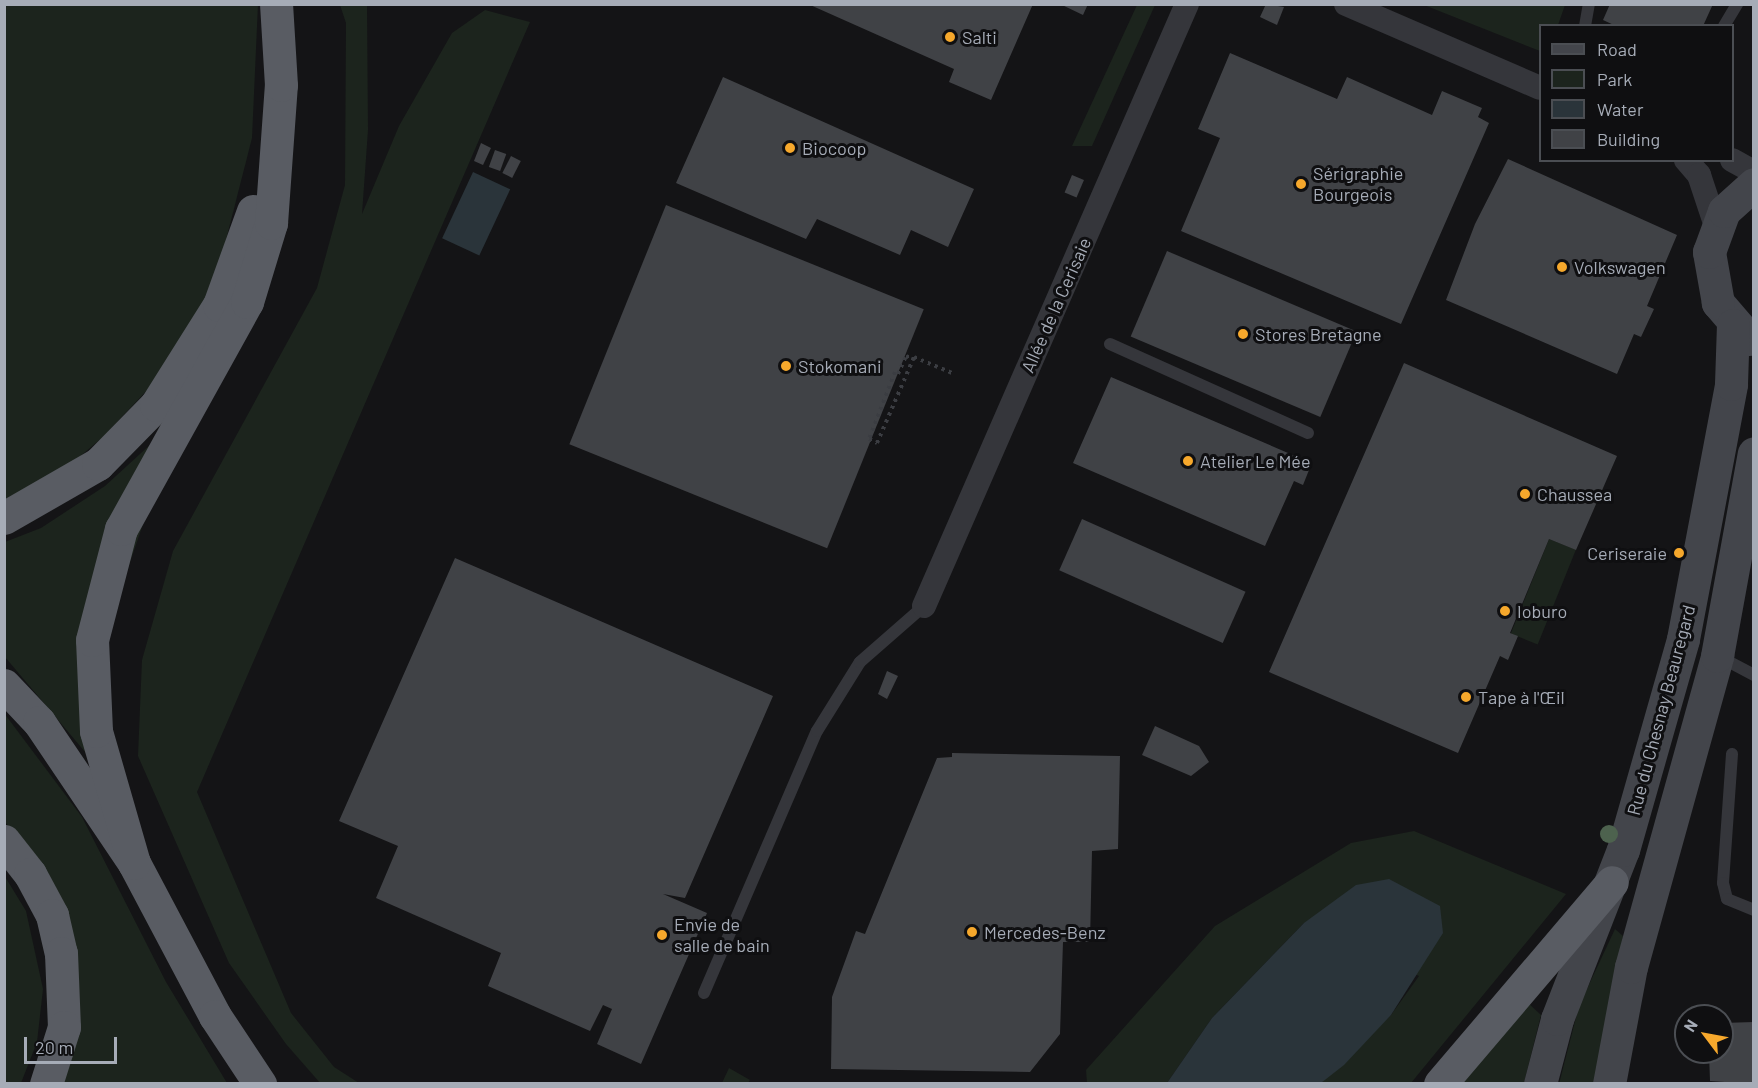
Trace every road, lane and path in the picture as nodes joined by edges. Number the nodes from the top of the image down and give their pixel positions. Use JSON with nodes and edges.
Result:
{"nodes":[{"id":1,"x":276,"y":4,"type":"edge"},
{"id":2,"x":1187,"y":4,"type":"edge"},
{"id":3,"x":1346,"y":4,"type":"edge"},
{"id":4,"x":1589,"y":4,"type":"edge"},
{"id":5,"x":1737,"y":4,"type":"edge"},
{"id":6,"x":1585,"y":24,"type":"edge"},
{"id":7,"x":1725,"y":24,"type":"edge"},
{"id":8,"x":1539,"y":88,"type":"edge"},
{"id":9,"x":1734,"y":161,"type":"edge"},
{"id":10,"x":1688,"y":162,"type":"edge"},
{"id":11,"x":1754,"y":172,"type":"edge"},
{"id":12,"x":271,"y":177,"type":"junction"},
{"id":13,"x":1754,"y":184,"type":"edge"},
{"id":14,"x":1716,"y":226,"type":"junction"},
{"id":15,"x":1743,"y":333,"type":"edge"},
{"id":16,"x":1110,"y":344,"type":"dead end"},
{"id":17,"x":913,"y":359,"type":"junction"},
{"id":18,"x":952,"y":373,"type":"dead end"},
{"id":19,"x":1308,"y":433,"type":"dead end"},
{"id":20,"x":1754,"y":453,"type":"edge"},
{"id":21,"x":4,"y":518,"type":"edge"},
{"id":22,"x":924,"y":606,"type":"joint"},
{"id":23,"x":1717,"y":656,"type":"junction"},
{"id":24,"x":1754,"y":675,"type":"edge"},
{"id":25,"x":4,"y":685,"type":"edge"},
{"id":26,"x":1732,"y":754,"type":"dead end"},
{"id":27,"x":4,"y":841,"type":"edge"},
{"id":28,"x":134,"y":864,"type":"junction"},
{"id":29,"x":1612,"y":882,"type":"junction"},
{"id":30,"x":1754,"y":910,"type":"edge"},
{"id":31,"x":704,"y":993,"type":"dead end"},
{"id":32,"x":46,"y":1083,"type":"edge"},
{"id":33,"x":260,"y":1083,"type":"edge"},
{"id":34,"x":1440,"y":1083,"type":"edge"},
{"id":35,"x":1540,"y":1083,"type":"edge"},
{"id":36,"x":1610,"y":1083,"type":"edge"}],
"edges":[{"from":1,"to":12,"type":"highway"},
{"from":2,"to":22,"type":"street","name":"Allée de la Cerisaie"},
{"from":3,"to":8,"type":"street"},
{"from":4,"to":6,"type":"lane"},
{"from":5,"to":7,"type":"lane"},
{"from":9,"to":11,"type":"street"},
{"from":10,"to":14,"type":"street"},
{"from":12,"to":21,"type":"highway"},
{"from":12,"to":28,"type":"highway"},
{"from":13,"to":14,"type":"main road"},
{"from":14,"to":15,"type":"main road"},
{"from":15,"to":29,"type":"main road","name":"Rue du Chesnay Beauregard"},
{"from":16,"to":19,"type":"lane"},
{"from":17,"to":17,"type":"path"},
{"from":17,"to":18,"type":"path"},
{"from":20,"to":23,"type":"main road","name":"Rue du Chesnay Beauregard"},
{"from":22,"to":31,"type":"lane"},
{"from":23,"to":24,"type":"lane"},
{"from":23,"to":36,"type":"main road","name":"Rue du Chesnay Beauregard"},
{"from":25,"to":28,"type":"highway"},
{"from":26,"to":30,"type":"lane"},
{"from":27,"to":32,"type":"highway"},
{"from":28,"to":33,"type":"highway"},
{"from":29,"to":34,"type":"highway"},
{"from":29,"to":35,"type":"main road","name":"Rue du Chesnay Beauregard"}]}
